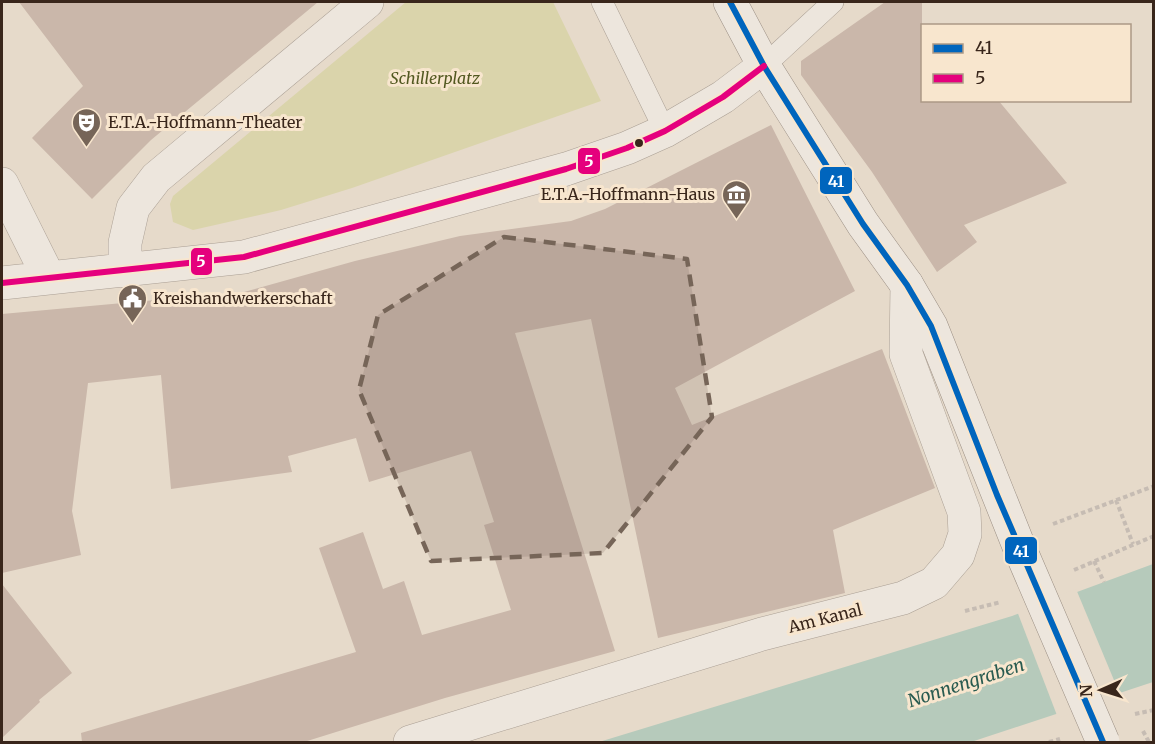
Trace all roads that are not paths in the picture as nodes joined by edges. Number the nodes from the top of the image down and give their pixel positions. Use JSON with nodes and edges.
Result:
{"nodes":[{"id":1,"x":367,"y":2,"type":"edge"},
{"id":2,"x":603,"y":2,"type":"edge"},
{"id":3,"x":730,"y":2,"type":"edge"},
{"id":4,"x":832,"y":2,"type":"edge"},
{"id":5,"x":764,"y":66,"type":"junction"},
{"id":6,"x":665,"y":131,"type":"junction"},
{"id":7,"x":2,"y":184,"type":"edge"},
{"id":8,"x":43,"y":266,"type":"dead end"},
{"id":9,"x":125,"y":271,"type":"junction"},
{"id":10,"x":2,"y":283,"type":"edge"},
{"id":11,"x":907,"y":285,"type":"junction"},
{"id":12,"x":410,"y":742,"type":"edge"},
{"id":13,"x":1103,"y":742,"type":"edge"}],
"edges":[{"from":1,"to":9,"type":"street"},
{"from":2,"to":6,"type":"lane"},
{"from":3,"to":5,"type":"street"},
{"from":4,"to":5,"type":"lane"},
{"from":5,"to":6,"type":"street"},
{"from":5,"to":11,"type":"street"},
{"from":6,"to":9,"type":"street"},
{"from":7,"to":8,"type":"street"},
{"from":9,"to":10,"type":"street"},
{"from":11,"to":12,"type":"street","name":"Am Kanal"},
{"from":11,"to":13,"type":"street","bridge":true}]}
